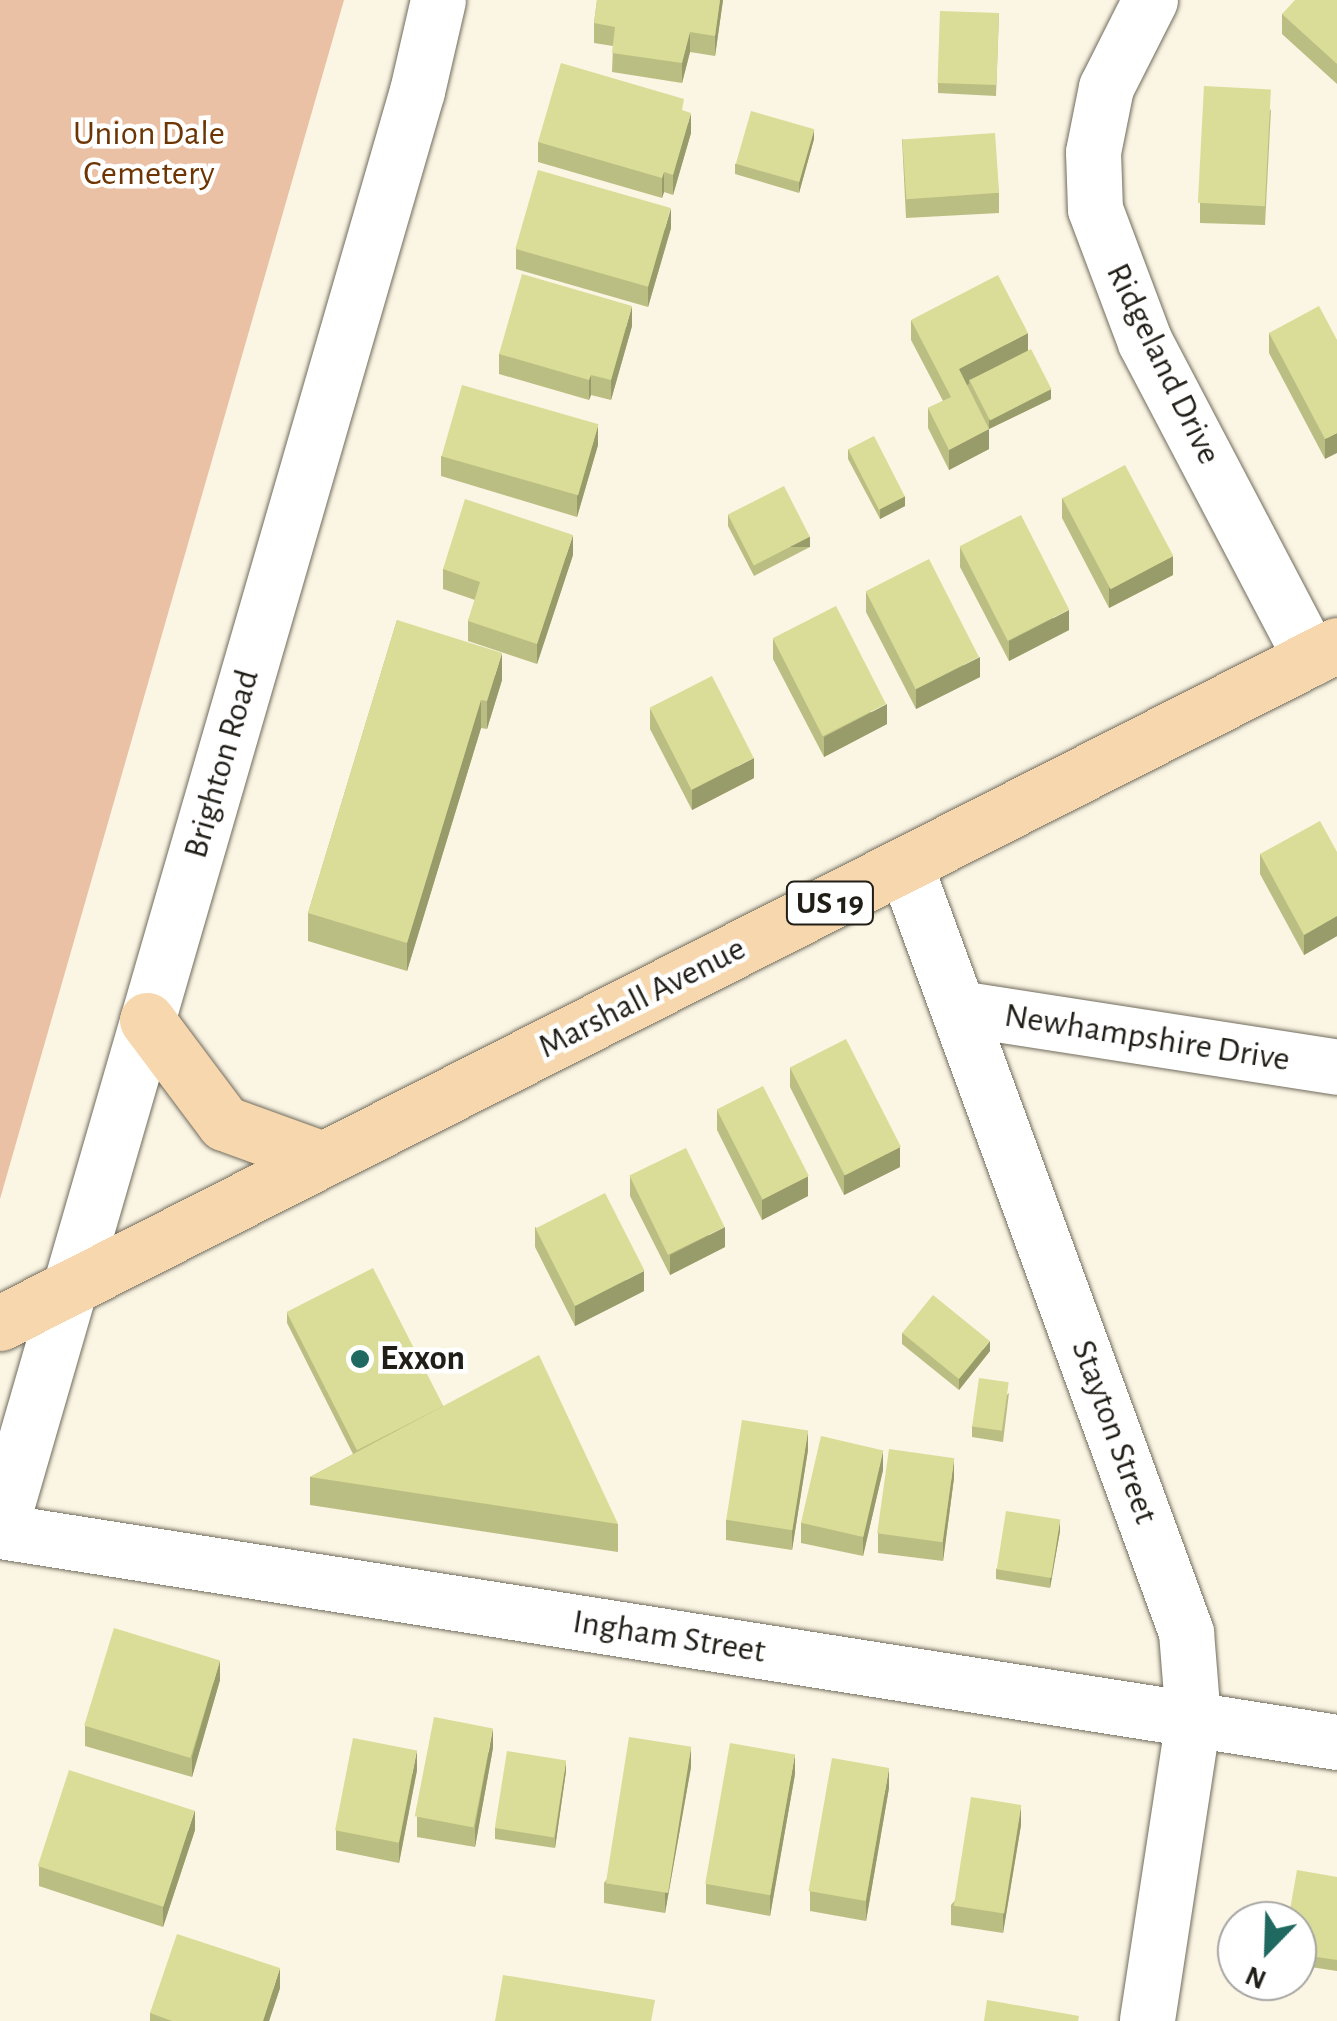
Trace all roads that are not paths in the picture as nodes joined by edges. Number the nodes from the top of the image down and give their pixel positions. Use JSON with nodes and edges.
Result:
{"nodes":[{"id":1,"x":438,"y":0,"type":"edge"},
{"id":2,"x":1150,"y":0,"type":"edge"},
{"id":3,"x":1324,"y":652,"type":"edge"},
{"id":4,"x":905,"y":865,"type":"junction"},
{"id":5,"x":958,"y":1008,"type":"junction"},
{"id":6,"x":147,"y":1020,"type":"junction"},
{"id":7,"x":1337,"y":1067,"type":"edge"},
{"id":8,"x":322,"y":1159,"type":"junction"},
{"id":9,"x":70,"y":1288,"type":"junction"},
{"id":10,"x":0,"y":1323,"type":"edge"},
{"id":11,"x":0,"y":1530,"type":"edge"},
{"id":12,"x":1192,"y":1719,"type":"junction"},
{"id":13,"x":1337,"y":1742,"type":"edge"},
{"id":14,"x":1147,"y":2021,"type":"edge"}],
"edges":[{"from":1,"to":6,"type":"street","name":"Brighton Road"},
{"from":2,"to":3,"type":"street","name":"Ridgeland Drive"},
{"from":3,"to":4,"type":"main road","name":"Marshall Avenue","number":"US 19"},
{"from":4,"to":5,"type":"street","name":"Stayton Street"},
{"from":4,"to":8,"type":"main road","name":"Marshall Avenue","number":"US 19"},
{"from":5,"to":7,"type":"street","name":"Newhampshire Drive"},
{"from":5,"to":12,"type":"street","name":"Stayton Street"},
{"from":6,"to":8,"type":"main road"},
{"from":6,"to":9,"type":"street","name":"Brighton Road"},
{"from":8,"to":9,"type":"main road","name":"Marshall Avenue","number":"US 19"},
{"from":9,"to":10,"type":"main road","name":"Marshall Avenue","number":"US 19"},
{"from":9,"to":11,"type":"street","name":"Brighton Road"},
{"from":11,"to":12,"type":"street","name":"Ingham Street"},
{"from":12,"to":13,"type":"street","name":"Ingham Street"},
{"from":12,"to":14,"type":"street","name":"Stayton Street"}]}
